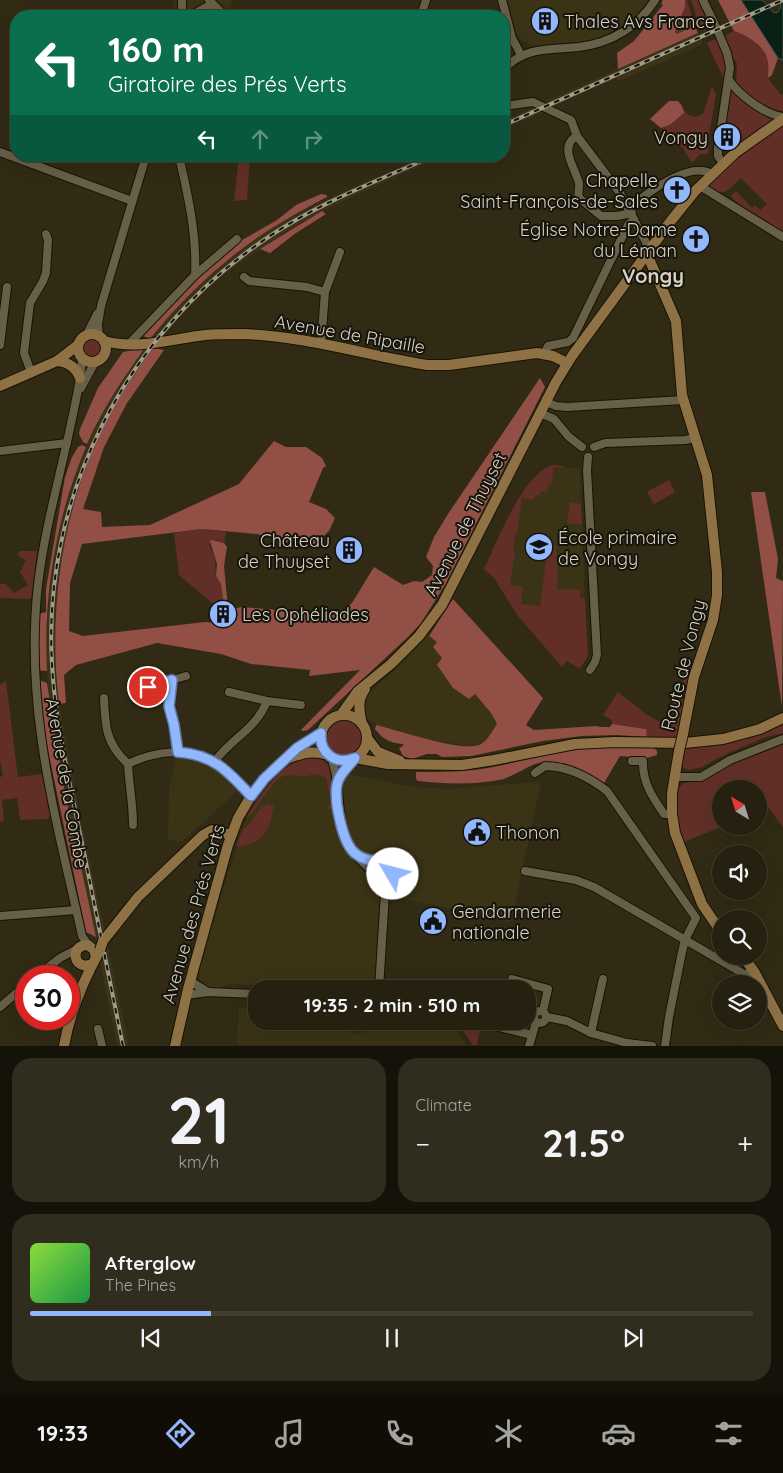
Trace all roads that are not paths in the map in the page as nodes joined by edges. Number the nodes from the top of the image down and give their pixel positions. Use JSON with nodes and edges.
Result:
{"nodes":[{"id":1,"x":655,"y":0,"type":"edge"},
{"id":2,"x":703,"y":0,"type":"edge"},
{"id":3,"x":209,"y":1,"type":"edge"},
{"id":4,"x":198,"y":10,"type":"edge"},
{"id":5,"x":219,"y":10,"type":"edge"},
{"id":6,"x":510,"y":30,"type":"edge"},
{"id":7,"x":521,"y":55,"type":"junction"},
{"id":8,"x":510,"y":64,"type":"edge"},
{"id":9,"x":731,"y":83,"type":"junction"},
{"id":10,"x":510,"y":105,"type":"edge"},
{"id":11,"x":781,"y":118,"type":"edge"},
{"id":12,"x":577,"y":136,"type":"junction"},
{"id":13,"x":27,"y":162,"type":"edge"},
{"id":14,"x":144,"y":162,"type":"edge"},
{"id":15,"x":180,"y":162,"type":"edge"},
{"id":16,"x":723,"y":164,"type":"junction"},
{"id":17,"x":712,"y":174,"type":"junction"},
{"id":18,"x":700,"y":186,"type":"junction"},
{"id":19,"x":132,"y":201,"type":"junction"},
{"id":20,"x":632,"y":213,"type":"junction"},
{"id":21,"x":46,"y":234,"type":"dead end"},
{"id":22,"x":783,"y":237,"type":"edge"},
{"id":23,"x":237,"y":239,"type":"dead end"},
{"id":24,"x":340,"y":252,"type":"dead end"},
{"id":25,"x":648,"y":252,"type":"junction"},
{"id":26,"x":195,"y":275,"type":"junction"},
{"id":27,"x":244,"y":277,"type":"dead end"},
{"id":28,"x":7,"y":287,"type":"dead end"},
{"id":29,"x":325,"y":292,"type":"junction"},
{"id":30,"x":101,"y":306,"type":"junction"},
{"id":31,"x":86,"y":336,"type":"junction"},
{"id":32,"x":101,"y":339,"type":"junction"},
{"id":33,"x":321,"y":344,"type":"junction"},
{"id":34,"x":0,"y":345,"type":"edge"},
{"id":35,"x":78,"y":345,"type":"junction"},
{"id":36,"x":126,"y":345,"type":"junction"},
{"id":37,"x":547,"y":350,"type":"junction"},
{"id":38,"x":104,"y":354,"type":"junction"},
{"id":39,"x":82,"y":358,"type":"junction"},
{"id":40,"x":57,"y":361,"type":"junction"},
{"id":41,"x":95,"y":362,"type":"junction"},
{"id":42,"x":567,"y":364,"type":"junction"},
{"id":43,"x":31,"y":372,"type":"junction"},
{"id":44,"x":80,"y":378,"type":"junction"},
{"id":45,"x":0,"y":386,"type":"edge"},
{"id":46,"x":77,"y":399,"type":"junction"},
{"id":47,"x":683,"y":400,"type":"junction"},
{"id":48,"x":546,"y":402,"type":"junction"},
{"id":49,"x":540,"y":413,"type":"junction"},
{"id":50,"x":695,"y":438,"type":"junction"},
{"id":51,"x":66,"y":443,"type":"junction"},
{"id":52,"x":582,"y":447,"type":"junction"},
{"id":53,"x":594,"y":447,"type":"junction"},
{"id":54,"x":0,"y":451,"type":"edge"},
{"id":55,"x":588,"y":458,"type":"junction"},
{"id":56,"x":590,"y":670,"type":"dead end"},
{"id":57,"x":186,"y":676,"type":"dead end"},
{"id":58,"x":172,"y":680,"type":"junction"},
{"id":59,"x":368,"y":684,"type":"junction"},
{"id":60,"x":148,"y":687,"type":"dead end"},
{"id":61,"x":229,"y":692,"type":"dead end"},
{"id":62,"x":104,"y":698,"type":"dead end"},
{"id":63,"x":267,"y":701,"type":"junction"},
{"id":64,"x":300,"y":705,"type":"dead end"},
{"id":65,"x":341,"y":715,"type":"junction"},
{"id":66,"x":783,"y":718,"type":"edge"},
{"id":67,"x":362,"y":724,"type":"junction"},
{"id":68,"x":321,"y":733,"type":"junction"},
{"id":69,"x":367,"y":738,"type":"junction"},
{"id":70,"x":783,"y":739,"type":"edge"},
{"id":71,"x":178,"y":752,"type":"junction"},
{"id":72,"x":329,"y":756,"type":"junction"},
{"id":73,"x":288,"y":758,"type":"junction"},
{"id":74,"x":355,"y":758,"type":"junction"},
{"id":75,"x":215,"y":761,"type":"junction"},
{"id":76,"x":632,"y":761,"type":"dead end"},
{"id":77,"x":128,"y":764,"type":"junction"},
{"id":78,"x":410,"y":764,"type":"junction"},
{"id":79,"x":535,"y":773,"type":"dead end"},
{"id":80,"x":674,"y":777,"type":"junction"},
{"id":81,"x":337,"y":784,"type":"junction"},
{"id":82,"x":251,"y":796,"type":"junction"},
{"id":83,"x":672,"y":814,"type":"junction"},
{"id":84,"x":133,"y":825,"type":"dead end"},
{"id":85,"x":231,"y":835,"type":"junction"},
{"id":86,"x":354,"y":853,"type":"junction"},
{"id":87,"x":380,"y":863,"type":"junction"},
{"id":88,"x":525,"y":870,"type":"dead end"},
{"id":89,"x":374,"y":872,"type":"junction"},
{"id":90,"x":390,"y":879,"type":"junction"},
{"id":91,"x":380,"y":881,"type":"junction"},
{"id":92,"x":386,"y":893,"type":"junction"},
{"id":93,"x":76,"y":910,"type":"junction"},
{"id":94,"x":0,"y":916,"type":"edge"},
{"id":95,"x":712,"y":920,"type":"edge"},
{"id":96,"x":685,"y":940,"type":"junction"},
{"id":97,"x":93,"y":948,"type":"junction"},
{"id":98,"x":66,"y":955,"type":"junction"},
{"id":99,"x":78,"y":962,"type":"junction"},
{"id":100,"x":52,"y":965,"type":"edge"},
{"id":101,"x":79,"y":965,"type":"edge"},
{"id":102,"x":749,"y":965,"type":"edge"},
{"id":103,"x":755,"y":973,"type":"junction"},
{"id":104,"x":512,"y":979,"type":"dead end"},
{"id":105,"x":603,"y":979,"type":"dead end"},
{"id":106,"x":380,"y":980,"type":"edge"},
{"id":107,"x":190,"y":981,"type":"junction"},
{"id":108,"x":208,"y":992,"type":"junction"},
{"id":109,"x":15,"y":994,"type":"edge"},
{"id":110,"x":248,"y":994,"type":"edge"},
{"id":111,"x":186,"y":995,"type":"junction"},
{"id":112,"x":0,"y":1007,"type":"edge"},
{"id":113,"x":545,"y":1014,"type":"junction"},
{"id":114,"x":783,"y":1026,"type":"edge"},
{"id":115,"x":98,"y":1029,"type":"dead end"},
{"id":116,"x":65,"y":1030,"type":"edge"},
{"id":117,"x":512,"y":1030,"type":"edge"},
{"id":118,"x":591,"y":1033,"type":"junction"},
{"id":119,"x":532,"y":1035,"type":"junction"},
{"id":120,"x":609,"y":1042,"type":"edge"},
{"id":121,"x":62,"y":1046,"type":"edge"},
{"id":122,"x":102,"y":1046,"type":"edge"},
{"id":123,"x":175,"y":1046,"type":"edge"},
{"id":124,"x":529,"y":1046,"type":"edge"},
{"id":125,"x":652,"y":1046,"type":"edge"},
{"id":126,"x":665,"y":1046,"type":"edge"}],
"edges":[{"from":1,"to":7,"type":"street"},
{"from":2,"to":9,"type":"street"},
{"from":3,"to":4,"type":"street"},
{"from":3,"to":5,"type":"street"},
{"from":6,"to":7,"type":"street"},
{"from":7,"to":8,"type":"street"},
{"from":9,"to":11,"type":"street"},
{"from":9,"to":16,"type":"street"},
{"from":10,"to":12,"type":"street"},
{"from":11,"to":16,"type":"street","name":"Avenue de Thuyset"},
{"from":12,"to":20,"type":"street"},
{"from":12,"to":20,"type":"street"},
{"from":13,"to":19,"type":"street"},
{"from":14,"to":19,"type":"street"},
{"from":15,"to":26,"type":"street"},
{"from":16,"to":17,"type":"street","name":"Avenue de Thuyset"},
{"from":17,"to":18,"type":"street","name":"Avenue de Thuyset"},
{"from":17,"to":20,"type":"street"},
{"from":18,"to":22,"type":"street"},
{"from":18,"to":25,"type":"street","name":"Avenue de Thuyset"},
{"from":19,"to":30,"type":"street"},
{"from":20,"to":25,"type":"street"},
{"from":20,"to":37,"type":"street"},
{"from":21,"to":43,"type":"street"},
{"from":23,"to":26,"type":"street"},
{"from":24,"to":29,"type":"street"},
{"from":25,"to":42,"type":"street","name":"Avenue de Thuyset"},
{"from":25,"to":47,"type":"street","name":"Route de Vongy"},
{"from":26,"to":36,"type":"street"},
{"from":27,"to":29,"type":"street"},
{"from":28,"to":34,"type":"street"},
{"from":29,"to":33,"type":"street"},
{"from":30,"to":31,"type":"street"},
{"from":30,"to":32,"type":"street"},
{"from":31,"to":32,"type":"street"},
{"from":31,"to":35,"type":"street"},
{"from":32,"to":36,"type":"street","name":"Avenue de Ripaille"},
{"from":32,"to":38,"type":"street"},
{"from":33,"to":36,"type":"street","name":"Avenue de Ripaille"},
{"from":33,"to":37,"type":"street","name":"Avenue de Ripaille"},
{"from":35,"to":39,"type":"street"},
{"from":35,"to":40,"type":"street"},
{"from":36,"to":38,"type":"street","name":"Avenue de Ripaille"},
{"from":37,"to":42,"type":"street","name":"Avenue de Ripaille"},
{"from":38,"to":41,"type":"street"},
{"from":39,"to":40,"type":"street"},
{"from":39,"to":41,"type":"street"},
{"from":39,"to":44,"type":"street","name":"Avenue de la Combe"},
{"from":40,"to":43,"type":"street"},
{"from":40,"to":44,"type":"street"},
{"from":41,"to":46,"type":"street","name":"Avenue de la Combe"},
{"from":42,"to":48,"type":"street","name":"Avenue de Thuyset"},
{"from":43,"to":45,"type":"street"},
{"from":44,"to":46,"type":"street","name":"Avenue de la Combe"},
{"from":46,"to":51,"type":"street","name":"Avenue de la Combe"},
{"from":47,"to":48,"type":"street"},
{"from":47,"to":50,"type":"street","name":"Route de Vongy"},
{"from":48,"to":49,"type":"street","name":"Avenue de Thuyset"},
{"from":49,"to":52,"type":"street"},
{"from":49,"to":59,"type":"street","name":"Avenue de Thuyset"},
{"from":50,"to":53,"type":"street"},
{"from":50,"to":80,"type":"street","name":"Route de Vongy","bridge":true},
{"from":51,"to":54,"type":"street"},
{"from":51,"to":93,"type":"street","name":"Avenue de la Combe"},
{"from":52,"to":53,"type":"street"},
{"from":52,"to":55,"type":"street"},
{"from":53,"to":55,"type":"street"},
{"from":55,"to":56,"type":"street"},
{"from":57,"to":58,"type":"street"},
{"from":58,"to":60,"type":"street"},
{"from":58,"to":71,"type":"street"},
{"from":59,"to":65,"type":"street","name":"Avenue de Thuyset"},
{"from":59,"to":67,"type":"street","name":"Avenue de Thuyset"},
{"from":61,"to":63,"type":"street"},
{"from":62,"to":77,"type":"street"},
{"from":63,"to":64,"type":"street"},
{"from":63,"to":75,"type":"street"},
{"from":65,"to":67,"type":"street"},
{"from":65,"to":68,"type":"street"},
{"from":66,"to":78,"type":"street"},
{"from":67,"to":69,"type":"street"},
{"from":68,"to":72,"type":"street"},
{"from":68,"to":73,"type":"street"},
{"from":69,"to":74,"type":"street"},
{"from":69,"to":78,"type":"street"},
{"from":70,"to":80,"type":"street"},
{"from":71,"to":75,"type":"street"},
{"from":71,"to":77,"type":"street"},
{"from":72,"to":73,"type":"street"},
{"from":72,"to":74,"type":"street"},
{"from":72,"to":81,"type":"street"},
{"from":73,"to":82,"type":"street"},
{"from":74,"to":78,"type":"street"},
{"from":74,"to":81,"type":"street"},
{"from":75,"to":82,"type":"street"},
{"from":76,"to":83,"type":"street"},
{"from":77,"to":84,"type":"street"},
{"from":79,"to":96,"type":"street"},
{"from":80,"to":83,"type":"street","name":"Route de Vongy"},
{"from":81,"to":86,"type":"street"},
{"from":82,"to":85,"type":"street","name":"Avenue des Prés Verts"},
{"from":83,"to":95,"type":"street","name":"Route de Vongy"},
{"from":85,"to":97,"type":"street"},
{"from":85,"to":107,"type":"street","name":"Avenue des Prés Verts"},
{"from":86,"to":87,"type":"street"},
{"from":86,"to":89,"type":"street"},
{"from":87,"to":89,"type":"street"},
{"from":87,"to":90,"type":"street"},
{"from":88,"to":96,"type":"street"},
{"from":89,"to":91,"type":"street"},
{"from":90,"to":91,"type":"street"},
{"from":90,"to":92,"type":"street"},
{"from":91,"to":92,"type":"street"},
{"from":92,"to":106,"type":"street"},
{"from":93,"to":94,"type":"street"},
{"from":93,"to":97,"type":"street","name":"Avenue de la Combe"},
{"from":96,"to":103,"type":"street"},
{"from":96,"to":126,"type":"street"},
{"from":97,"to":98,"type":"street"},
{"from":97,"to":99,"type":"street"},
{"from":97,"to":99,"type":"street"},
{"from":97,"to":121,"type":"street"},
{"from":98,"to":99,"type":"street"},
{"from":98,"to":100,"type":"street"},
{"from":99,"to":101,"type":"street"},
{"from":102,"to":103,"type":"street"},
{"from":103,"to":114,"type":"street"},
{"from":104,"to":113,"type":"street"},
{"from":105,"to":118,"type":"street"},
{"from":107,"to":108,"type":"street"},
{"from":107,"to":111,"type":"street","name":"Avenue des Prés Verts"},
{"from":108,"to":110,"type":"street"},
{"from":108,"to":111,"type":"street"},
{"from":109,"to":112,"type":"street"},
{"from":111,"to":123,"type":"street","name":"Avenue des Prés Verts"},
{"from":113,"to":118,"type":"street"},
{"from":113,"to":119,"type":"street"},
{"from":115,"to":122,"type":"street"},
{"from":116,"to":121,"type":"street"},
{"from":117,"to":119,"type":"street"},
{"from":118,"to":120,"type":"street"},
{"from":119,"to":124,"type":"street"},
{"from":120,"to":125,"type":"street"}]}
